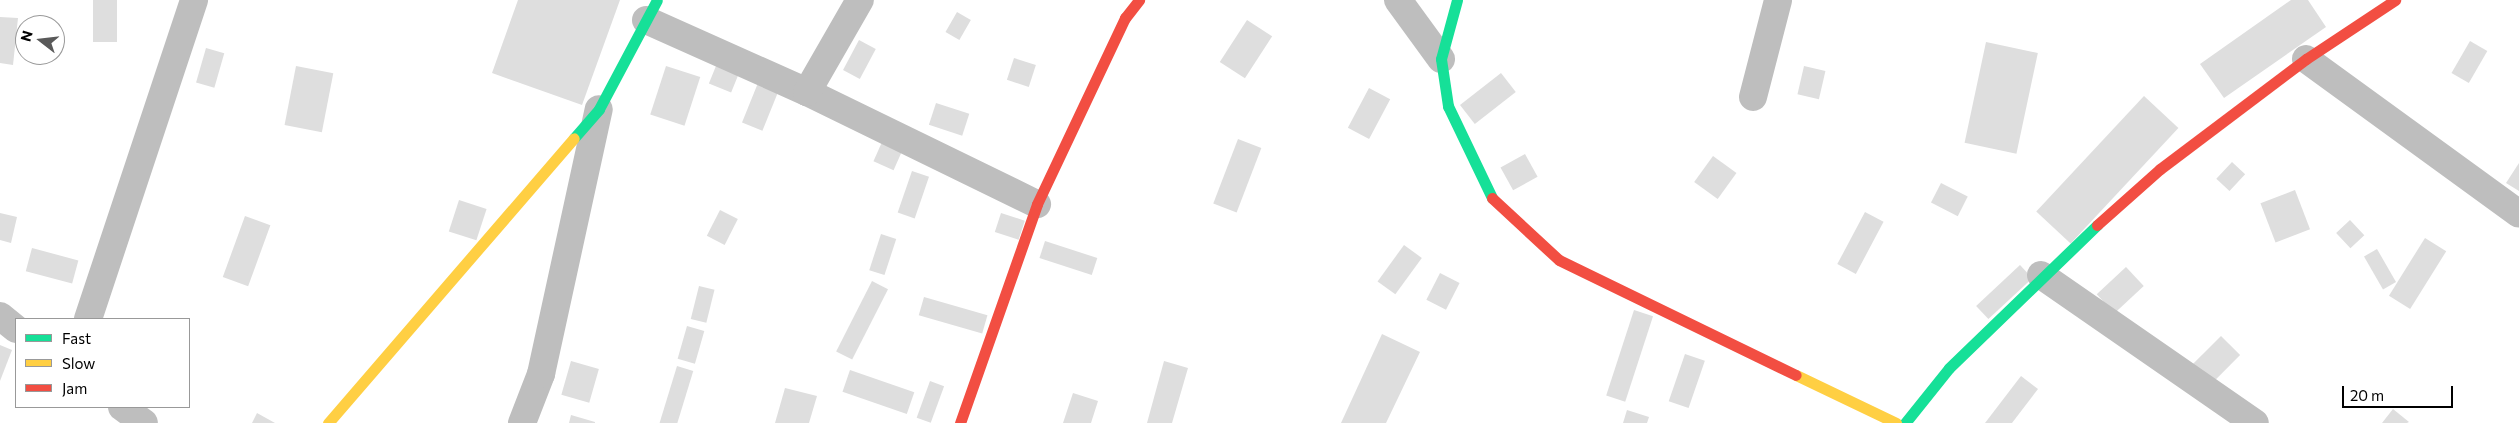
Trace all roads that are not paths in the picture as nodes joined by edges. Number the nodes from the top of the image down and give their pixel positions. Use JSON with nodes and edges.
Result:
{"nodes":[{"id":1,"x":194,"y":0,"type":"edge"},
{"id":2,"x":860,"y":0,"type":"edge"},
{"id":3,"x":1139,"y":0,"type":"edge"},
{"id":4,"x":1398,"y":0,"type":"edge"},
{"id":5,"x":1457,"y":0,"type":"edge"},
{"id":6,"x":1778,"y":0,"type":"edge"},
{"id":7,"x":2395,"y":0,"type":"edge"},
{"id":8,"x":651,"y":10,"type":"edge"},
{"id":9,"x":1441,"y":59,"type":"junction"},
{"id":10,"x":2306,"y":59,"type":"junction"},
{"id":11,"x":807,"y":92,"type":"junction"},
{"id":12,"x":1753,"y":97,"type":"dead end"},
{"id":13,"x":599,"y":109,"type":"junction"},
{"id":14,"x":1037,"y":204,"type":"junction"},
{"id":15,"x":2519,"y":214,"type":"edge"},
{"id":16,"x":2041,"y":275,"type":"junction"},
{"id":17,"x":0,"y":316,"type":"edge"},
{"id":18,"x":88,"y":318,"type":"edge"},
{"id":19,"x":15,"y":328,"type":"edge"},
{"id":20,"x":123,"y":408,"type":"edge"},
{"id":21,"x":144,"y":423,"type":"edge"},
{"id":22,"x":328,"y":423,"type":"edge"},
{"id":23,"x":522,"y":423,"type":"edge"},
{"id":24,"x":960,"y":423,"type":"edge"},
{"id":25,"x":1896,"y":423,"type":"edge"},
{"id":26,"x":1905,"y":423,"type":"edge"},
{"id":27,"x":2255,"y":423,"type":"edge"}],
"edges":[{"from":1,"to":18,"type":"street"},
{"from":2,"to":11,"type":"street"},
{"from":3,"to":14,"type":"street"},
{"from":4,"to":9,"type":"street"},
{"from":5,"to":9,"type":"street"},
{"from":6,"to":12,"type":"street"},
{"from":7,"to":10,"type":"street"},
{"from":8,"to":11,"type":"street"},
{"from":8,"to":13,"type":"street"},
{"from":9,"to":25,"type":"street"},
{"from":10,"to":15,"type":"street"},
{"from":10,"to":16,"type":"street"},
{"from":11,"to":14,"type":"street"},
{"from":13,"to":22,"type":"street"},
{"from":13,"to":23,"type":"street"},
{"from":14,"to":24,"type":"street"},
{"from":16,"to":26,"type":"street"},
{"from":16,"to":27,"type":"street"},
{"from":17,"to":19,"type":"street"},
{"from":20,"to":21,"type":"street"}]}
